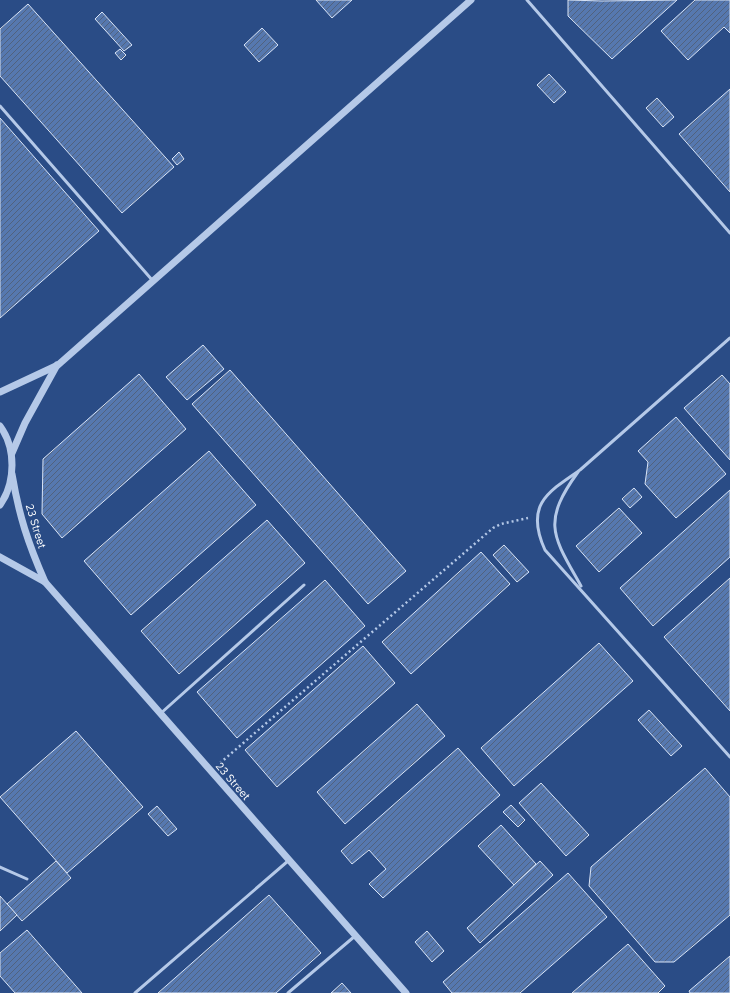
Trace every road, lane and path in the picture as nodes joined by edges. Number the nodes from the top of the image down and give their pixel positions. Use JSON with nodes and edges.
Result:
{"nodes":[{"id":1,"x":471,"y":0,"type":"edge"},
{"id":2,"x":527,"y":0,"type":"edge"},
{"id":3,"x":0,"y":106,"type":"edge"},
{"id":4,"x":730,"y":233,"type":"edge"},
{"id":5,"x":153,"y":281,"type":"junction"},
{"id":6,"x":730,"y":338,"type":"edge"},
{"id":7,"x":58,"y":365,"type":"junction"},
{"id":8,"x":0,"y":392,"type":"edge"},
{"id":9,"x":0,"y":426,"type":"edge"},
{"id":10,"x":12,"y":453,"type":"junction"},
{"id":11,"x":580,"y":470,"type":"junction"},
{"id":12,"x":12,"y":474,"type":"junction"},
{"id":13,"x":0,"y":505,"type":"edge"},
{"id":14,"x":537,"y":516,"type":"junction"},
{"id":15,"x":0,"y":557,"type":"edge"},
{"id":16,"x":45,"y":582,"type":"junction"},
{"id":17,"x":304,"y":585,"type":"dead end"},
{"id":18,"x":584,"y":591,"type":"junction"},
{"id":19,"x":160,"y":714,"type":"junction"},
{"id":20,"x":730,"y":757,"type":"edge"},
{"id":21,"x":210,"y":771,"type":"junction"},
{"id":22,"x":289,"y":860,"type":"junction"},
{"id":23,"x":0,"y":866,"type":"edge"},
{"id":24,"x":27,"y":879,"type":"dead end"},
{"id":25,"x":356,"y":936,"type":"junction"},
{"id":26,"x":135,"y":993,"type":"edge"},
{"id":27,"x":288,"y":993,"type":"edge"},
{"id":28,"x":406,"y":993,"type":"edge"}],
"edges":[{"from":1,"to":5,"type":"street"},
{"from":2,"to":4,"type":"lane"},
{"from":3,"to":5,"type":"lane"},
{"from":5,"to":7,"type":"street"},
{"from":6,"to":11,"type":"lane"},
{"from":7,"to":8,"type":"street"},
{"from":7,"to":10,"type":"street"},
{"from":9,"to":10,"type":"street"},
{"from":10,"to":12,"type":"street"},
{"from":11,"to":14,"type":"lane"},
{"from":11,"to":18,"type":"lane"},
{"from":12,"to":13,"type":"street"},
{"from":12,"to":16,"type":"street","name":"23 Street"},
{"from":14,"to":18,"type":"lane"},
{"from":14,"to":21,"type":"path"},
{"from":15,"to":16,"type":"street","name":"23 Street"},
{"from":16,"to":19,"type":"street","name":"23 Street"},
{"from":17,"to":19,"type":"lane"},
{"from":18,"to":20,"type":"lane"},
{"from":19,"to":21,"type":"street","name":"23 Street"},
{"from":21,"to":22,"type":"street","name":"23 Street"},
{"from":22,"to":25,"type":"street","name":"23 Street"},
{"from":22,"to":26,"type":"lane"},
{"from":23,"to":24,"type":"lane"},
{"from":25,"to":27,"type":"lane"},
{"from":25,"to":28,"type":"street","name":"23 Street"}]}
